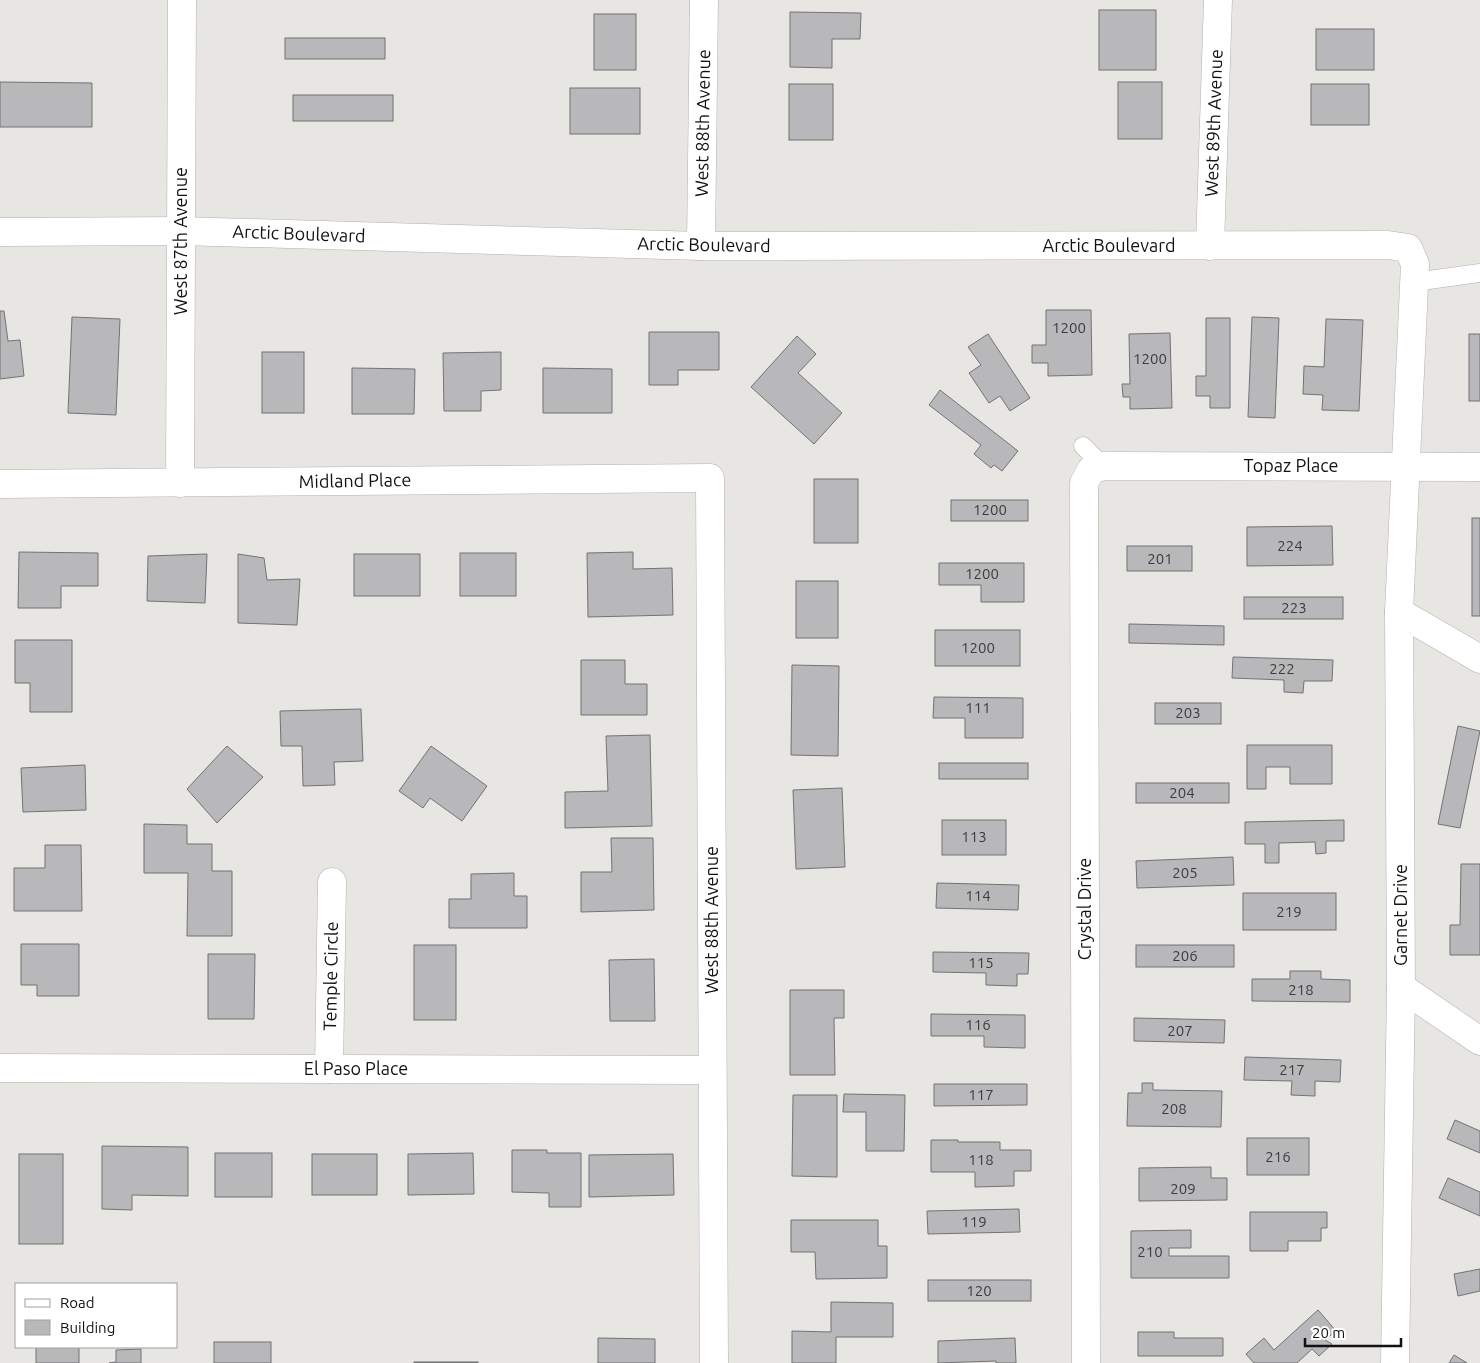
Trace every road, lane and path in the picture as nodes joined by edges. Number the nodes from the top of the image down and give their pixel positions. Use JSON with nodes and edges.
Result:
{"nodes":[{"id":1,"x":182,"y":0,"type":"edge"},
{"id":2,"x":704,"y":0,"type":"edge"},
{"id":3,"x":1218,"y":0,"type":"edge"},
{"id":4,"x":181,"y":231,"type":"junction"},
{"id":5,"x":0,"y":232,"type":"edge"},
{"id":6,"x":701,"y":246,"type":"junction"},
{"id":7,"x":1210,"y":246,"type":"junction"},
{"id":8,"x":1408,"y":248,"type":"joint"},
{"id":9,"x":1480,"y":273,"type":"edge"},
{"id":10,"x":1414,"y":282,"type":"junction"},
{"id":11,"x":1083,"y":446,"type":"dead end"},
{"id":12,"x":1102,"y":466,"type":"junction"},
{"id":13,"x":1406,"y":466,"type":"junction"},
{"id":14,"x":1480,"y":467,"type":"edge"},
{"id":15,"x":710,"y":478,"type":"joint"},
{"id":16,"x":180,"y":482,"type":"junction"},
{"id":17,"x":0,"y":484,"type":"edge"},
{"id":18,"x":1399,"y":612,"type":"junction"},
{"id":19,"x":1480,"y":659,"type":"edge"},
{"id":20,"x":332,"y":882,"type":"dead end"},
{"id":21,"x":1402,"y":987,"type":"junction"},
{"id":22,"x":1480,"y":1041,"type":"edge"},
{"id":23,"x":0,"y":1068,"type":"edge"},
{"id":24,"x":329,"y":1069,"type":"junction"},
{"id":25,"x":712,"y":1070,"type":"junction"},
{"id":26,"x":714,"y":1363,"type":"edge"},
{"id":27,"x":1086,"y":1363,"type":"edge"},
{"id":28,"x":1394,"y":1363,"type":"edge"}],
"edges":[{"from":1,"to":4,"type":"street","name":"West 87th Avenue"},
{"from":2,"to":6,"type":"street","name":"West 88th Avenue"},
{"from":3,"to":7,"type":"street","name":"West 89th Avenue"},
{"from":4,"to":5,"type":"street","name":"Arctic Boulevard"},
{"from":4,"to":6,"type":"street","name":"Arctic Boulevard"},
{"from":4,"to":16,"type":"street","name":"West 87th Avenue"},
{"from":6,"to":7,"type":"street","name":"Arctic Boulevard"},
{"from":7,"to":8,"type":"street","name":"Arctic Boulevard"},
{"from":8,"to":10,"type":"street","name":"Garnet Drive"},
{"from":9,"to":10,"type":"lane"},
{"from":10,"to":13,"type":"street","name":"Garnet Drive"},
{"from":11,"to":12,"type":"lane"},
{"from":12,"to":13,"type":"street","name":"Topaz Place"},
{"from":12,"to":27,"type":"street","name":"Crystal Drive"},
{"from":13,"to":14,"type":"street","name":"Topaz Place"},
{"from":13,"to":18,"type":"street","name":"Garnet Drive"},
{"from":15,"to":16,"type":"street","name":"Midland Place"},
{"from":15,"to":25,"type":"street","name":"West 88th Avenue"},
{"from":16,"to":17,"type":"street","name":"Midland Place"},
{"from":18,"to":19,"type":"street"},
{"from":18,"to":21,"type":"street","name":"Garnet Drive"},
{"from":20,"to":24,"type":"street","name":"Temple Circle"},
{"from":21,"to":22,"type":"street"},
{"from":21,"to":28,"type":"street","name":"Garnet Drive"},
{"from":23,"to":24,"type":"street","name":"El Paso Place"},
{"from":24,"to":25,"type":"street","name":"El Paso Place"},
{"from":25,"to":26,"type":"street","name":"West 88th Avenue"}]}
